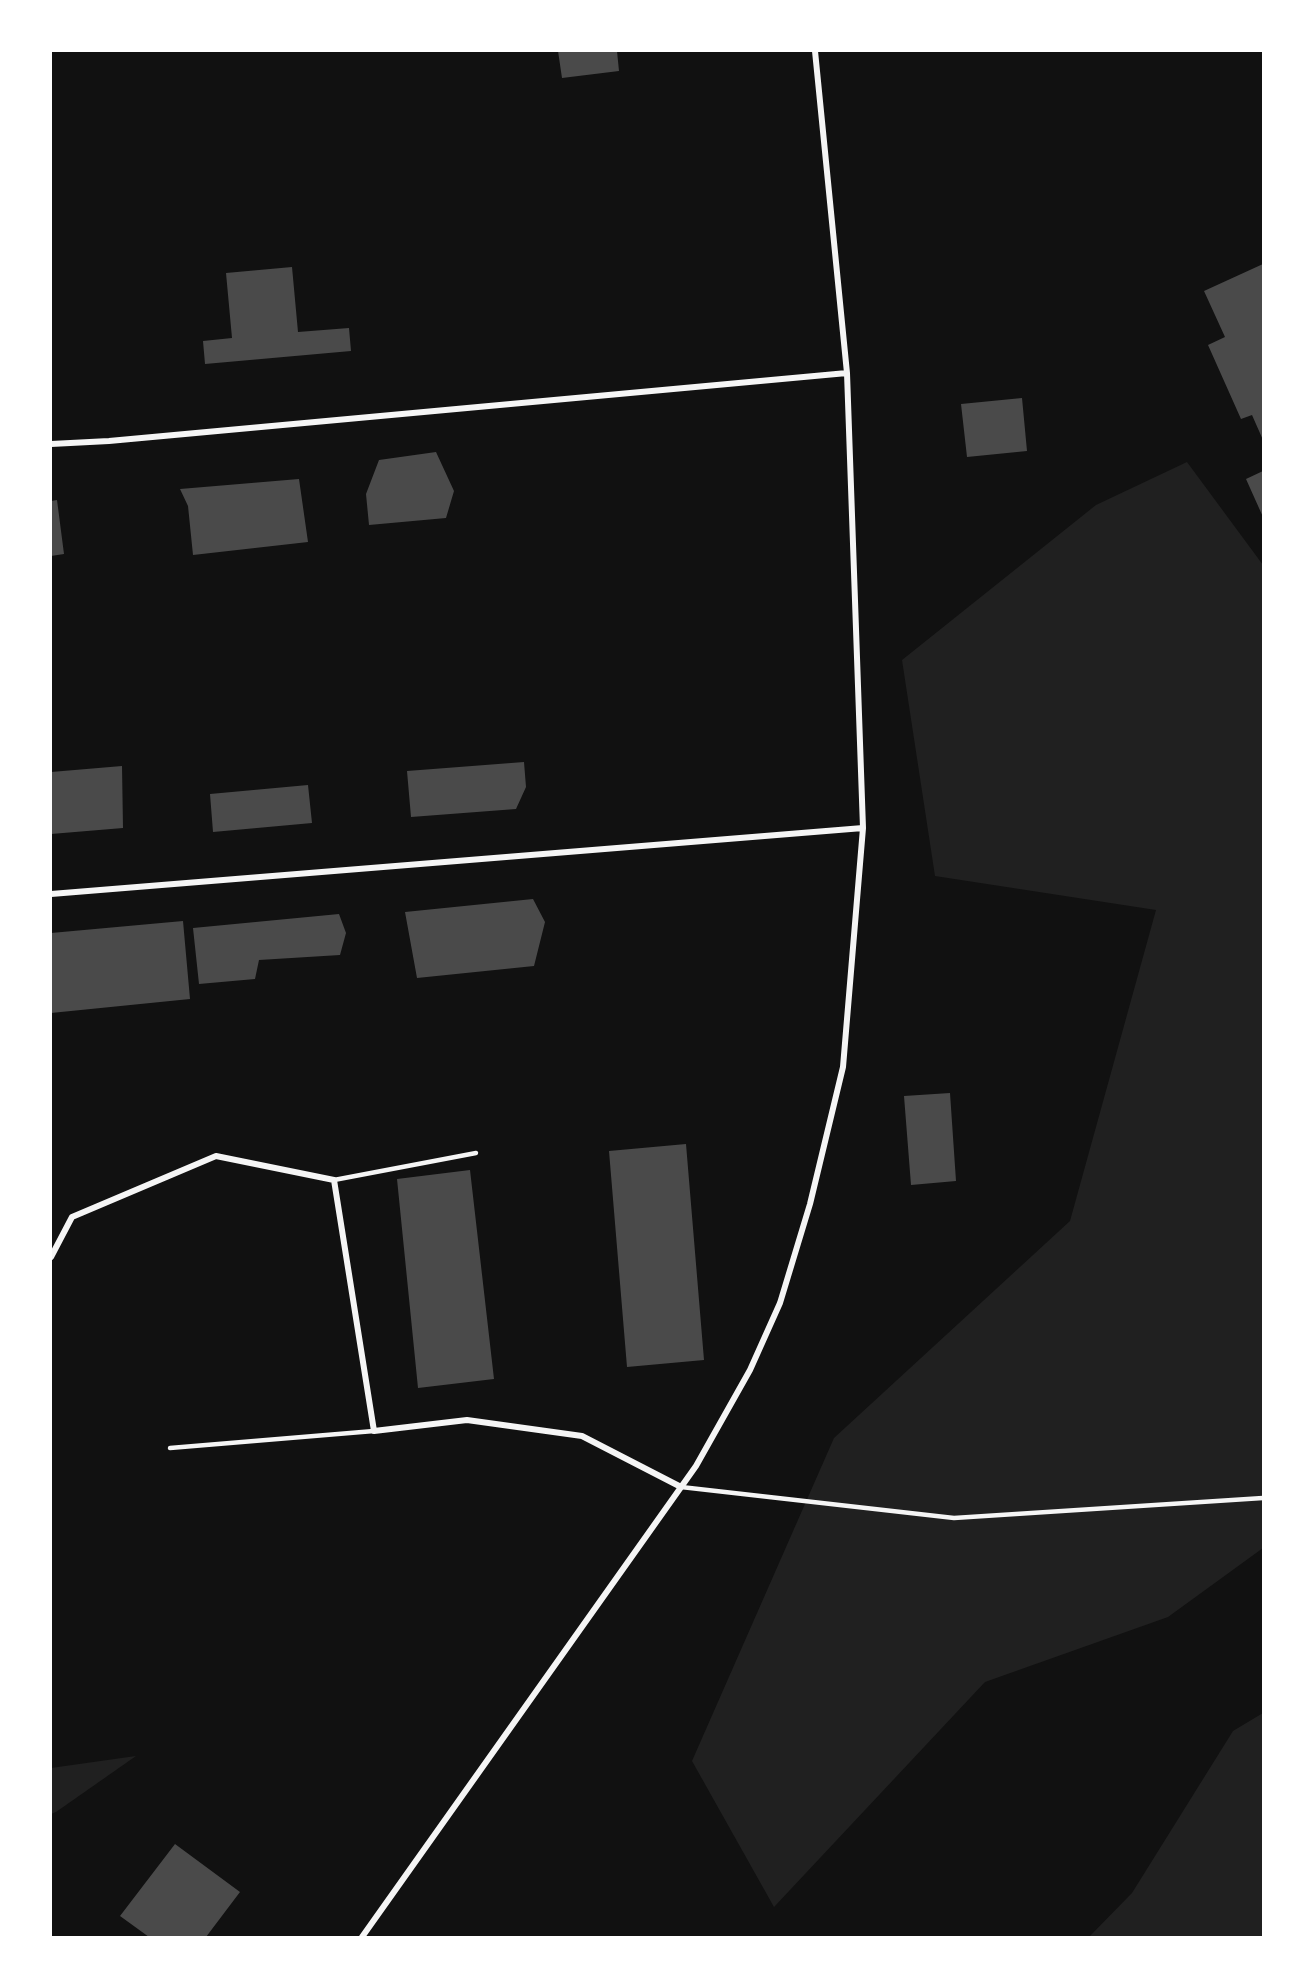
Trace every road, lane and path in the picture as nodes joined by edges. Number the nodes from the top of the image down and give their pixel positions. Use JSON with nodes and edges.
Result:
{"nodes":[{"id":1,"x":815,"y":51,"type":"edge"},
{"id":2,"x":847,"y":373,"type":"junction"},
{"id":3,"x":51,"y":444,"type":"edge"},
{"id":4,"x":862,"y":828,"type":"junction"},
{"id":5,"x":51,"y":894,"type":"edge"},
{"id":6,"x":476,"y":1153,"type":"dead end"},
{"id":7,"x":334,"y":1180,"type":"junction"},
{"id":8,"x":51,"y":1257,"type":"edge"},
{"id":9,"x":374,"y":1431,"type":"junction"},
{"id":10,"x":170,"y":1448,"type":"dead end"},
{"id":11,"x":681,"y":1487,"type":"junction"},
{"id":12,"x":1263,"y":1498,"type":"edge"},
{"id":13,"x":362,"y":1937,"type":"edge"}],
"edges":[{"from":1,"to":2,"type":"street"},
{"from":2,"to":3,"type":"street"},
{"from":2,"to":4,"type":"street"},
{"from":4,"to":5,"type":"street"},
{"from":4,"to":11,"type":"street"},
{"from":6,"to":7,"type":"lane"},
{"from":7,"to":8,"type":"street"},
{"from":7,"to":9,"type":"street"},
{"from":9,"to":10,"type":"lane"},
{"from":9,"to":11,"type":"street"},
{"from":11,"to":12,"type":"lane"},
{"from":11,"to":13,"type":"street"}]}
